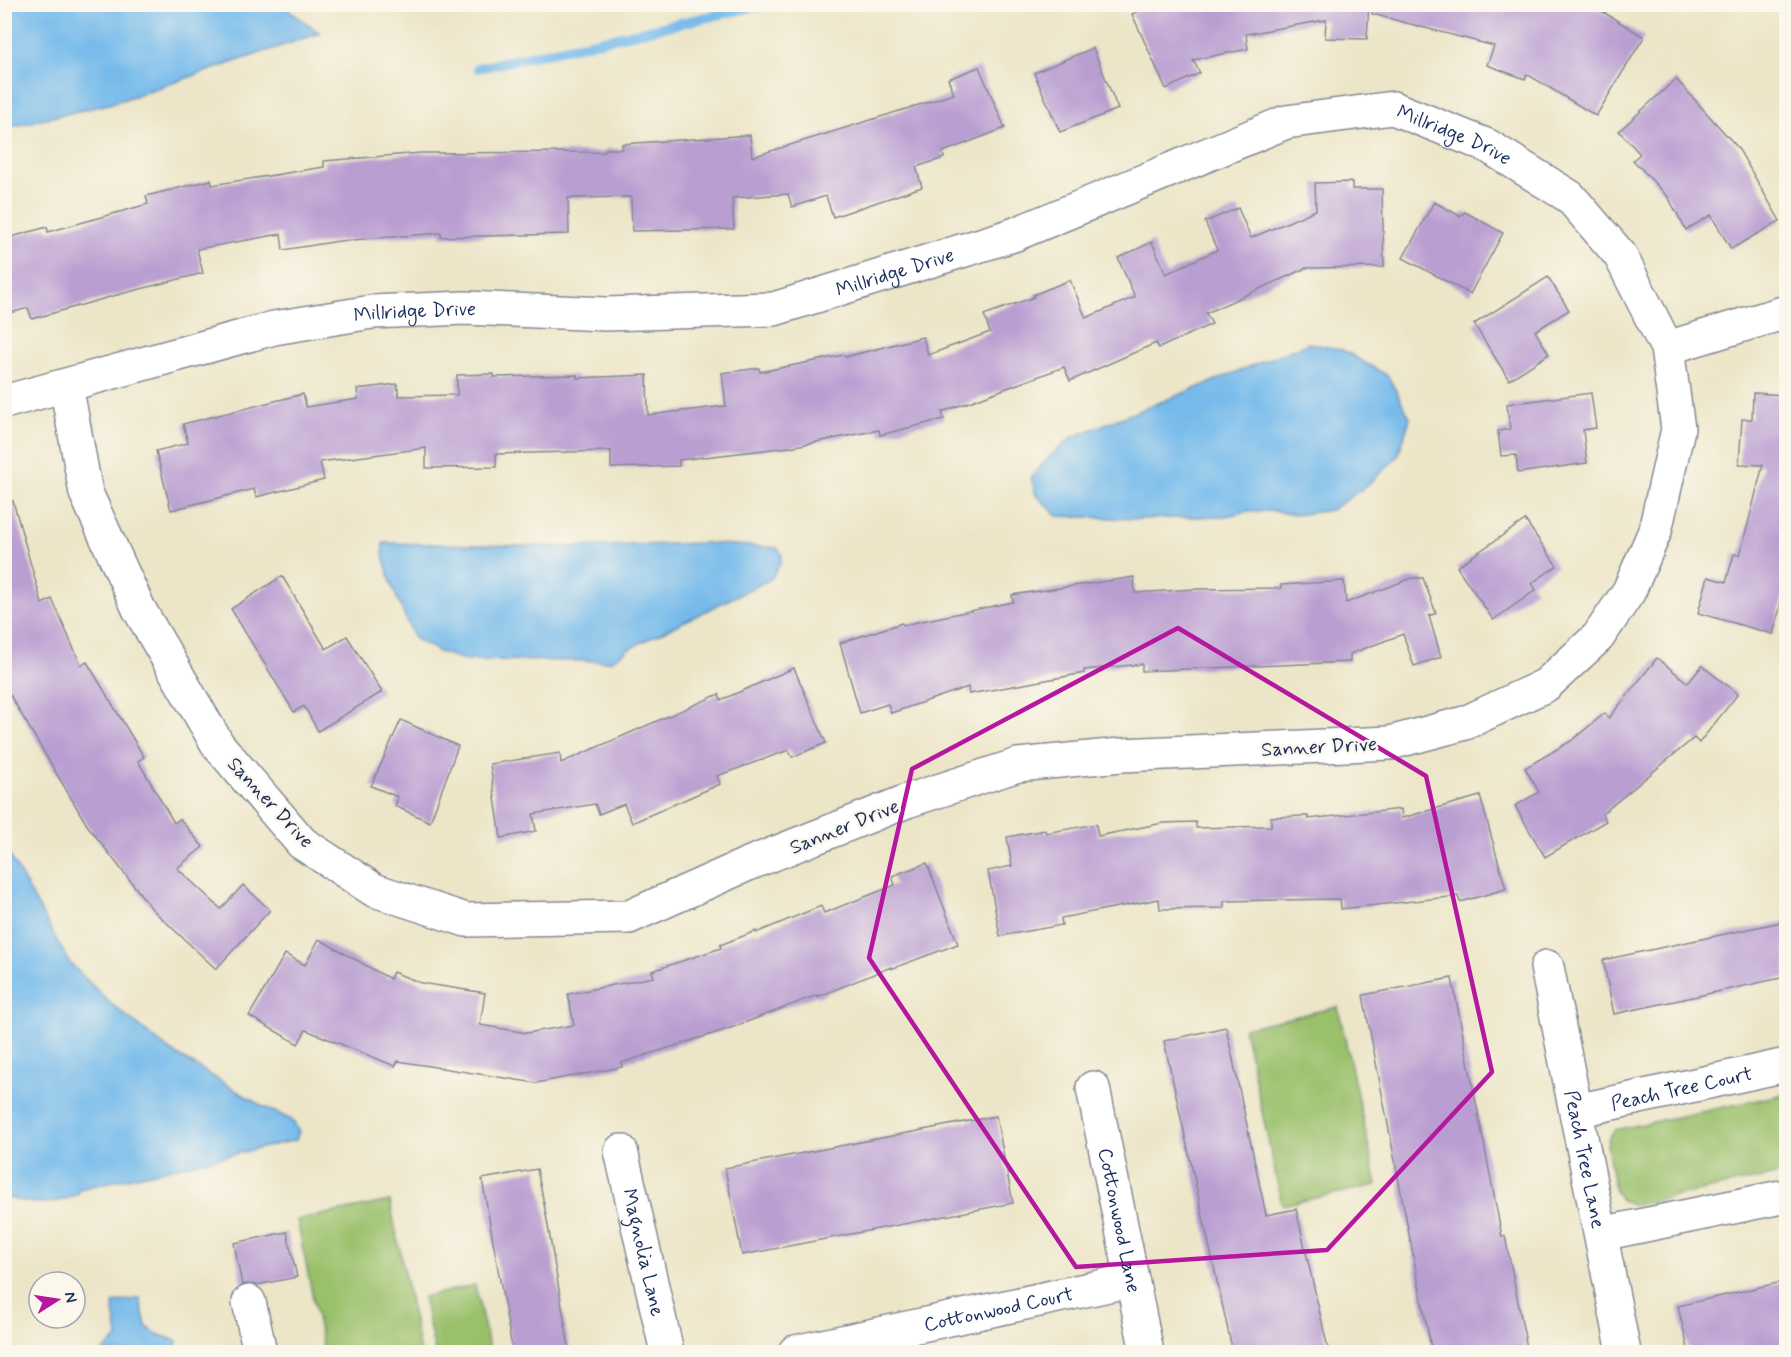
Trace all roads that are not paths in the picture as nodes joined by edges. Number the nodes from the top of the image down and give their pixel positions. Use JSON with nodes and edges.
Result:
{"nodes":[{"id":1,"x":1786,"y":312,"type":"edge"},
{"id":2,"x":1667,"y":348,"type":"junction"},
{"id":3,"x":66,"y":385,"type":"junction"},
{"id":4,"x":4,"y":402,"type":"edge"},
{"id":5,"x":1547,"y":967,"type":"dead end"},
{"id":6,"x":1786,"y":1065,"type":"edge"},
{"id":7,"x":1094,"y":1088,"type":"dead end"},
{"id":8,"x":1576,"y":1111,"type":"junction"},
{"id":9,"x":621,"y":1151,"type":"dead end"},
{"id":10,"x":1786,"y":1196,"type":"edge"},
{"id":11,"x":1601,"y":1234,"type":"junction"},
{"id":12,"x":1132,"y":1280,"type":"junction"},
{"id":13,"x":249,"y":1302,"type":"dead end"},
{"id":14,"x":260,"y":1353,"type":"edge"},
{"id":15,"x":667,"y":1353,"type":"edge"},
{"id":16,"x":795,"y":1353,"type":"edge"},
{"id":17,"x":1146,"y":1353,"type":"edge"},
{"id":18,"x":1624,"y":1353,"type":"edge"}],
"edges":[{"from":1,"to":2,"type":"street"},
{"from":2,"to":3,"type":"street","name":"Millridge Drive"},
{"from":2,"to":3,"type":"street","name":"Sanner Drive"},
{"from":3,"to":4,"type":"street","name":"Millridge Drive"},
{"from":5,"to":8,"type":"street","name":"Peach Tree Lane"},
{"from":6,"to":8,"type":"street","name":"Peach Tree Court"},
{"from":7,"to":12,"type":"street","name":"Cottonwood Lane"},
{"from":8,"to":11,"type":"street","name":"Peach Tree Lane"},
{"from":9,"to":15,"type":"street","name":"Magnolia Lane"},
{"from":10,"to":11,"type":"street"},
{"from":11,"to":18,"type":"street","name":"Peach Tree Lane"},
{"from":12,"to":16,"type":"street","name":"Cottonwood Court"},
{"from":12,"to":17,"type":"street","name":"Cottonwood Lane"},
{"from":13,"to":14,"type":"street"}]}
